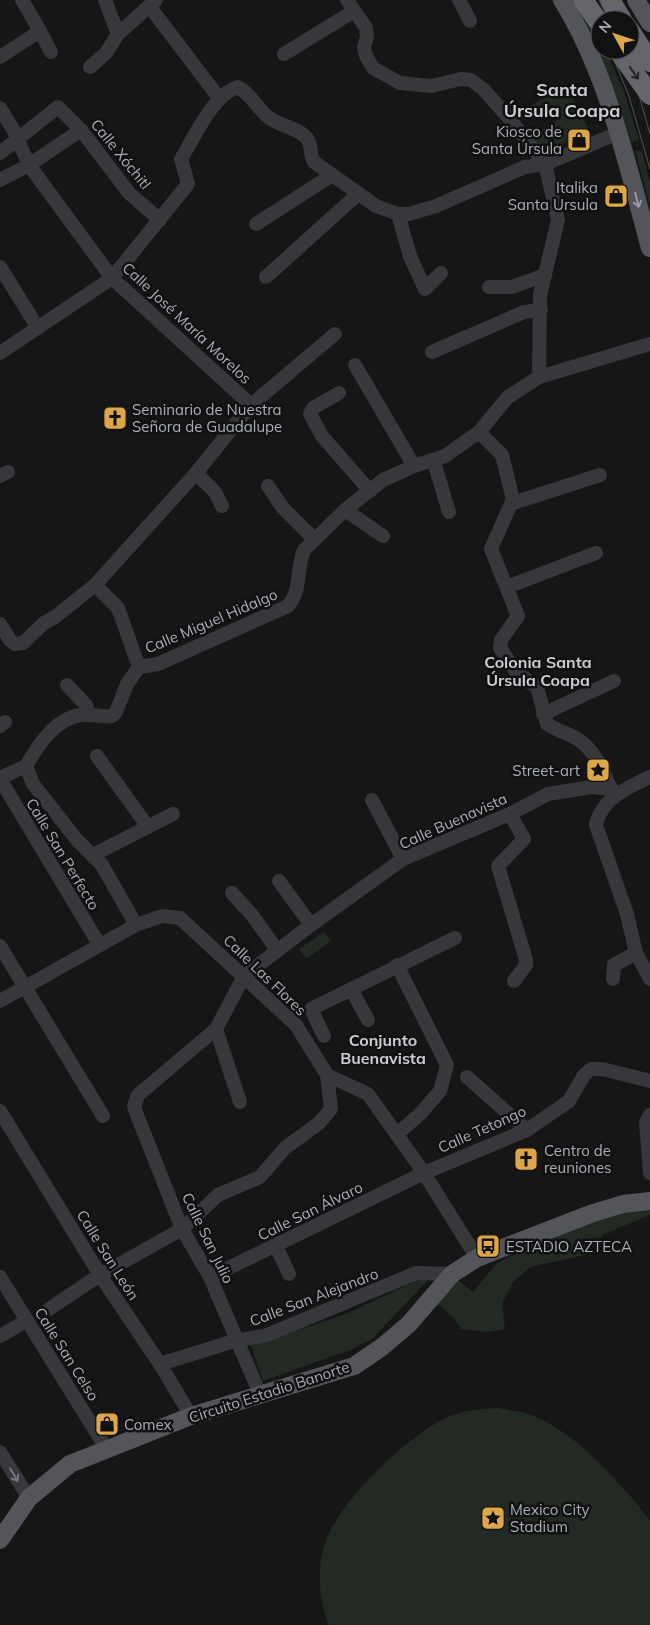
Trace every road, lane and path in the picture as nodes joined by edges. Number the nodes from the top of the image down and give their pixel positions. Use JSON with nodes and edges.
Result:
{"nodes":[{"id":1,"x":22,"y":0,"type":"edge"},
{"id":2,"x":105,"y":0,"type":"edge"},
{"id":3,"x":458,"y":0,"type":"edge"},
{"id":4,"x":562,"y":0,"type":"edge"},
{"id":5,"x":636,"y":0,"type":"edge"},
{"id":6,"x":154,"y":4,"type":"edge"},
{"id":7,"x":350,"y":5,"type":"edge"},
{"id":8,"x":470,"y":21,"type":"dead end"},
{"id":9,"x":650,"y":23,"type":"edge"},
{"id":10,"x":40,"y":31,"type":"junction"},
{"id":11,"x":118,"y":34,"type":"junction"},
{"id":12,"x":640,"y":46,"type":"edge"},
{"id":13,"x":51,"y":52,"type":"dead end"},
{"id":14,"x":284,"y":54,"type":"dead end"},
{"id":15,"x":0,"y":57,"type":"edge"},
{"id":16,"x":625,"y":60,"type":"edge"},
{"id":17,"x":650,"y":62,"type":"edge"},
{"id":18,"x":90,"y":67,"type":"dead end"},
{"id":19,"x":650,"y":95,"type":"edge"},
{"id":20,"x":219,"y":98,"type":"junction"},
{"id":21,"x":0,"y":108,"type":"edge"},
{"id":22,"x":81,"y":130,"type":"junction"},
{"id":23,"x":618,"y":133,"type":"junction"},
{"id":24,"x":18,"y":140,"type":"junction"},
{"id":25,"x":0,"y":153,"type":"edge"},
{"id":26,"x":545,"y":164,"type":"junction"},
{"id":27,"x":29,"y":165,"type":"junction"},
{"id":28,"x":332,"y":175,"type":"junction"},
{"id":29,"x":0,"y":180,"type":"edge"},
{"id":30,"x":358,"y":194,"type":"junction"},
{"id":31,"x":398,"y":214,"type":"junction"},
{"id":32,"x":160,"y":220,"type":"junction"},
{"id":33,"x":256,"y":224,"type":"dead end"},
{"id":34,"x":650,"y":248,"type":"edge"},
{"id":35,"x":0,"y":268,"type":"edge"},
{"id":36,"x":441,"y":273,"type":"dead end"},
{"id":37,"x":545,"y":275,"type":"junction"},
{"id":38,"x":266,"y":277,"type":"dead end"},
{"id":39,"x":112,"y":278,"type":"junction"},
{"id":40,"x":489,"y":286,"type":"dead end"},
{"id":41,"x":541,"y":310,"type":"junction"},
{"id":42,"x":38,"y":328,"type":"junction"},
{"id":43,"x":335,"y":334,"type":"dead end"},
{"id":44,"x":650,"y":344,"type":"edge"},
{"id":45,"x":0,"y":352,"type":"edge"},
{"id":46,"x":432,"y":352,"type":"dead end"},
{"id":47,"x":355,"y":365,"type":"dead end"},
{"id":48,"x":539,"y":377,"type":"junction"},
{"id":49,"x":339,"y":393,"type":"dead end"},
{"id":50,"x":251,"y":405,"type":"junction"},
{"id":51,"x":479,"y":432,"type":"junction"},
{"id":52,"x":434,"y":462,"type":"junction"},
{"id":53,"x":414,"y":466,"type":"junction"},
{"id":54,"x":196,"y":473,"type":"junction"},
{"id":55,"x":600,"y":475,"type":"dead end"},
{"id":56,"x":268,"y":486,"type":"dead end"},
{"id":57,"x":370,"y":491,"type":"junction"},
{"id":58,"x":513,"y":503,"type":"junction"},
{"id":59,"x":222,"y":506,"type":"dead end"},
{"id":60,"x":345,"y":510,"type":"junction"},
{"id":61,"x":449,"y":512,"type":"dead end"},
{"id":62,"x":383,"y":536,"type":"dead end"},
{"id":63,"x":314,"y":539,"type":"junction"},
{"id":64,"x":596,"y":553,"type":"dead end"},
{"id":65,"x":95,"y":585,"type":"junction"},
{"id":66,"x":507,"y":587,"type":"junction"},
{"id":67,"x":0,"y":624,"type":"edge"},
{"id":68,"x":139,"y":667,"type":"junction"},
{"id":69,"x":614,"y":681,"type":"dead end"},
{"id":70,"x":67,"y":684,"type":"dead end"},
{"id":71,"x":543,"y":714,"type":"junction"},
{"id":72,"x":88,"y":715,"type":"junction"},
{"id":73,"x":96,"y":756,"type":"dead end"},
{"id":74,"x":26,"y":766,"type":"junction"},
{"id":75,"x":650,"y":777,"type":"edge"},
{"id":76,"x":0,"y":779,"type":"edge"},
{"id":77,"x":614,"y":791,"type":"junction"},
{"id":78,"x":372,"y":800,"type":"dead end"},
{"id":79,"x":173,"y":814,"type":"dead end"},
{"id":80,"x":510,"y":814,"type":"junction"},
{"id":81,"x":148,"y":827,"type":"junction"},
{"id":82,"x":93,"y":855,"type":"junction"},
{"id":83,"x":403,"y":859,"type":"junction"},
{"id":84,"x":279,"y":881,"type":"dead end"},
{"id":85,"x":232,"y":893,"type":"dead end"},
{"id":86,"x":136,"y":925,"type":"junction"},
{"id":87,"x":311,"y":925,"type":"junction"},
{"id":88,"x":455,"y":938,"type":"dead end"},
{"id":89,"x":99,"y":944,"type":"junction"},
{"id":90,"x":0,"y":946,"type":"edge"},
{"id":91,"x":278,"y":950,"type":"junction"},
{"id":92,"x":636,"y":953,"type":"junction"},
{"id":93,"x":398,"y":965,"type":"junction"},
{"id":94,"x":244,"y":976,"type":"junction"},
{"id":95,"x":613,"y":979,"type":"dead end"},
{"id":96,"x":650,"y":979,"type":"edge"},
{"id":97,"x":514,"y":981,"type":"dead end"},
{"id":98,"x":25,"y":985,"type":"junction"},
{"id":99,"x":351,"y":989,"type":"junction"},
{"id":100,"x":0,"y":1002,"type":"edge"},
{"id":101,"x":368,"y":1020,"type":"dead end"},
{"id":102,"x":216,"y":1029,"type":"junction"},
{"id":103,"x":324,"y":1036,"type":"dead end"},
{"id":104,"x":327,"y":1075,"type":"junction"},
{"id":105,"x":467,"y":1077,"type":"dead end"},
{"id":106,"x":650,"y":1081,"type":"edge"},
{"id":107,"x":240,"y":1102,"type":"dead end"},
{"id":108,"x":0,"y":1111,"type":"edge"},
{"id":109,"x":650,"y":1115,"type":"edge"},
{"id":110,"x":103,"y":1116,"type":"dead end"},
{"id":111,"x":527,"y":1130,"type":"junction"},
{"id":112,"x":397,"y":1134,"type":"junction"},
{"id":113,"x":424,"y":1173,"type":"junction"},
{"id":114,"x":650,"y":1173,"type":"edge"},
{"id":115,"x":650,"y":1200,"type":"edge"},
{"id":116,"x":182,"y":1228,"type":"junction"},
{"id":117,"x":276,"y":1246,"type":"junction"},
{"id":118,"x":477,"y":1258,"type":"junction"},
{"id":119,"x":289,"y":1274,"type":"dead end"},
{"id":120,"x":452,"y":1274,"type":"junction"},
{"id":121,"x":100,"y":1275,"type":"junction"},
{"id":122,"x":0,"y":1277,"type":"edge"},
{"id":123,"x":210,"y":1277,"type":"junction"},
{"id":124,"x":49,"y":1309,"type":"dead end"},
{"id":125,"x":26,"y":1321,"type":"junction"},
{"id":126,"x":0,"y":1336,"type":"edge"},
{"id":127,"x":238,"y":1341,"type":"junction"},
{"id":128,"x":160,"y":1364,"type":"junction"},
{"id":129,"x":260,"y":1394,"type":"junction"},
{"id":130,"x":190,"y":1416,"type":"junction"},
{"id":131,"x":106,"y":1448,"type":"junction"},
{"id":132,"x":0,"y":1452,"type":"edge"},
{"id":133,"x":29,"y":1498,"type":"junction"},
{"id":134,"x":0,"y":1540,"type":"edge"}],
"edges":[{"from":1,"to":10,"type":"street"},
{"from":2,"to":11,"type":"street"},
{"from":3,"to":8,"type":"street"},
{"from":4,"to":23,"type":"main road"},
{"from":5,"to":9,"type":"main road"},
{"from":6,"to":11,"type":"street"},
{"from":6,"to":20,"type":"street"},
{"from":7,"to":14,"type":"street"},
{"from":7,"to":26,"type":"street"},
{"from":10,"to":13,"type":"street"},
{"from":10,"to":15,"type":"street"},
{"from":11,"to":18,"type":"street"},
{"from":12,"to":17,"type":"highway"},
{"from":16,"to":19,"type":"highway","one_way":true,"bridge":true},
{"from":20,"to":28,"type":"street"},
{"from":20,"to":32,"type":"street"},
{"from":21,"to":24,"type":"street","name":"Calle José María Morelos"},
{"from":22,"to":24,"type":"street","name":"Calle Xóchitl"},
{"from":22,"to":27,"type":"street"},
{"from":22,"to":32,"type":"street","name":"Calle Xóchitl"},
{"from":23,"to":26,"type":"street"},
{"from":23,"to":34,"type":"main road","one_way":true},
{"from":24,"to":25,"type":"street"},
{"from":24,"to":27,"type":"street","name":"Calle José María Morelos"},
{"from":26,"to":31,"type":"street"},
{"from":26,"to":37,"type":"street"},
{"from":27,"to":29,"type":"street"},
{"from":27,"to":39,"type":"street","name":"Calle José María Morelos"},
{"from":28,"to":30,"type":"street"},
{"from":28,"to":33,"type":"street"},
{"from":30,"to":31,"type":"street"},
{"from":30,"to":38,"type":"street"},
{"from":31,"to":36,"type":"street"},
{"from":32,"to":39,"type":"street"},
{"from":35,"to":42,"type":"street"},
{"from":37,"to":40,"type":"street"},
{"from":37,"to":41,"type":"street"},
{"from":39,"to":42,"type":"street"},
{"from":39,"to":50,"type":"street","name":"Calle José María Morelos"},
{"from":41,"to":46,"type":"street"},
{"from":41,"to":48,"type":"street"},
{"from":42,"to":45,"type":"street"},
{"from":43,"to":50,"type":"street"},
{"from":44,"to":48,"type":"street","name":"Calle Miguel Hidalgo"},
{"from":47,"to":53,"type":"street"},
{"from":48,"to":51,"type":"street","name":"Calle Miguel Hidalgo"},
{"from":49,"to":57,"type":"street"},
{"from":50,"to":54,"type":"street"},
{"from":51,"to":52,"type":"street","name":"Calle Miguel Hidalgo"},
{"from":51,"to":58,"type":"street"},
{"from":52,"to":53,"type":"street","name":"Calle Miguel Hidalgo"},
{"from":52,"to":61,"type":"street"},
{"from":53,"to":57,"type":"street","name":"Calle Miguel Hidalgo"},
{"from":54,"to":59,"type":"street"},
{"from":54,"to":65,"type":"street"},
{"from":55,"to":58,"type":"street"},
{"from":56,"to":63,"type":"street"},
{"from":57,"to":60,"type":"street","name":"Calle Miguel Hidalgo"},
{"from":58,"to":66,"type":"street"},
{"from":60,"to":62,"type":"street"},
{"from":60,"to":63,"type":"street","name":"Calle Miguel Hidalgo"},
{"from":63,"to":68,"type":"street","name":"Calle Miguel Hidalgo"},
{"from":64,"to":66,"type":"street"},
{"from":65,"to":67,"type":"street"},
{"from":65,"to":68,"type":"street"},
{"from":66,"to":71,"type":"street"},
{"from":68,"to":72,"type":"street","name":"Calle Miguel Hidalgo"},
{"from":69,"to":71,"type":"street"},
{"from":70,"to":72,"type":"street"},
{"from":71,"to":77,"type":"street"},
{"from":72,"to":74,"type":"street","name":"Calle Miguel Hidalgo"},
{"from":73,"to":81,"type":"street"},
{"from":74,"to":76,"type":"street"},
{"from":74,"to":82,"type":"street"},
{"from":75,"to":77,"type":"street"},
{"from":76,"to":89,"type":"street","name":"Calle San Perfecto"},
{"from":77,"to":80,"type":"street","name":"Calle Buenavista"},
{"from":77,"to":92,"type":"street"},
{"from":78,"to":83,"type":"street"},
{"from":79,"to":81,"type":"street"},
{"from":80,"to":83,"type":"street","name":"Calle Buenavista"},
{"from":80,"to":97,"type":"street"},
{"from":81,"to":82,"type":"street"},
{"from":82,"to":86,"type":"street"},
{"from":83,"to":87,"type":"street","name":"Calle Buenavista"},
{"from":84,"to":87,"type":"street"},
{"from":85,"to":91,"type":"street"},
{"from":86,"to":89,"type":"street","name":"Calle Las Flores"},
{"from":86,"to":94,"type":"street","name":"Calle Las Flores"},
{"from":87,"to":91,"type":"street","name":"Calle Buenavista"},
{"from":88,"to":93,"type":"street"},
{"from":89,"to":98,"type":"street","name":"Calle Las Flores"},
{"from":90,"to":98,"type":"street"},
{"from":91,"to":94,"type":"street","name":"Calle Buenavista"},
{"from":92,"to":95,"type":"street"},
{"from":92,"to":96,"type":"street"},
{"from":93,"to":99,"type":"street"},
{"from":93,"to":112,"type":"street"},
{"from":94,"to":102,"type":"street"},
{"from":94,"to":104,"type":"street","name":"Calle Las Flores"},
{"from":98,"to":100,"type":"street","name":"Calle Las Flores"},
{"from":98,"to":110,"type":"street"},
{"from":99,"to":101,"type":"street"},
{"from":99,"to":103,"type":"street"},
{"from":102,"to":107,"type":"street"},
{"from":102,"to":116,"type":"street","name":"Calle San Julio"},
{"from":104,"to":112,"type":"street"},
{"from":104,"to":116,"type":"street"},
{"from":105,"to":111,"type":"street"},
{"from":106,"to":111,"type":"street","name":"Calle Tetongo"},
{"from":108,"to":121,"type":"street","name":"Calle San León"},
{"from":109,"to":114,"type":"street"},
{"from":111,"to":113,"type":"street","name":"Calle Tetongo"},
{"from":112,"to":113,"type":"street"},
{"from":113,"to":117,"type":"street","name":"Calle San Álvaro"},
{"from":113,"to":118,"type":"street"},
{"from":115,"to":118,"type":"main road","name":"Circuito Estadio Banorte"},
{"from":116,"to":121,"type":"street"},
{"from":116,"to":123,"type":"street","name":"Calle San Julio"},
{"from":117,"to":119,"type":"street"},
{"from":117,"to":123,"type":"street","name":"Calle San Álvaro"},
{"from":118,"to":120,"type":"main road","name":"Circuito Estadio Banorte"},
{"from":120,"to":127,"type":"street","name":"Calle San Alejandro"},
{"from":120,"to":129,"type":"main road","name":"Circuito Estadio Banorte"},
{"from":121,"to":124,"type":"street"},
{"from":121,"to":128,"type":"street","name":"Calle San León"},
{"from":122,"to":125,"type":"street","name":"Calle San Celso"},
{"from":123,"to":127,"type":"street","name":"Calle San Julio"},
{"from":125,"to":126,"type":"street"},
{"from":125,"to":131,"type":"street","name":"Calle San Celso"},
{"from":127,"to":128,"type":"street","name":"Calle San Alejandro"},
{"from":127,"to":129,"type":"street","name":"Calle San Julio"},
{"from":128,"to":130,"type":"street","name":"Calle San León"},
{"from":129,"to":130,"type":"main road","name":"Circuito Estadio Banorte"},
{"from":130,"to":131,"type":"main road","name":"Circuito Estadio Banorte"},
{"from":131,"to":133,"type":"main road","name":"Circuito Estadio Banorte"},
{"from":132,"to":133,"type":"street","one_way":true},
{"from":133,"to":134,"type":"main road","name":"Circuito Estadio Banorte"}]}
